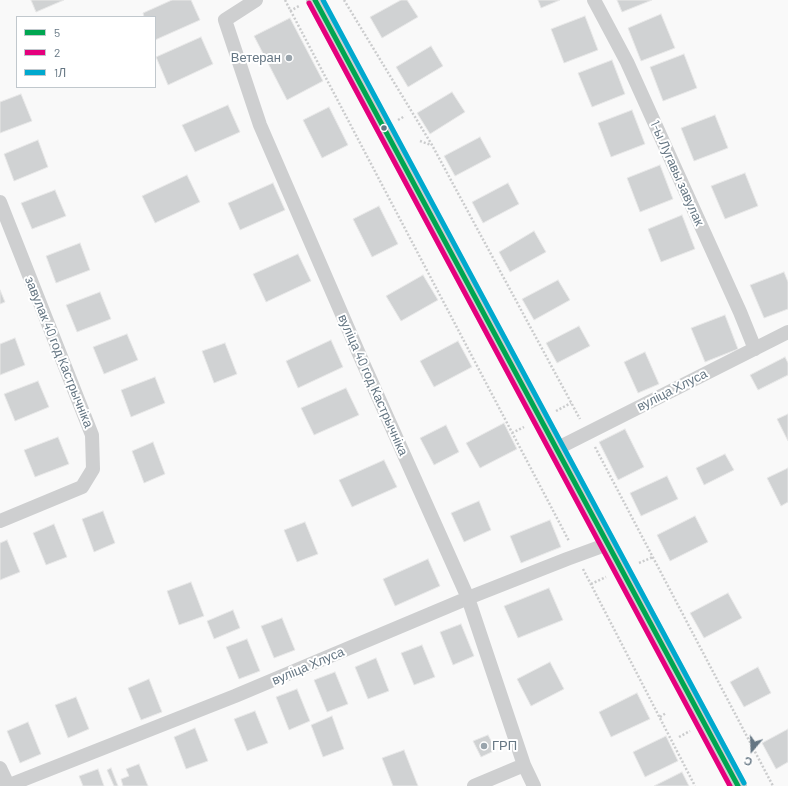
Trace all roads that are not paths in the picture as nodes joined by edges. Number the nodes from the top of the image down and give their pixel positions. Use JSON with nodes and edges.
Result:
{"nodes":[{"id":1,"x":256,"y":0,"type":"edge"},
{"id":2,"x":315,"y":0,"type":"edge"},
{"id":3,"x":594,"y":0,"type":"edge"},
{"id":4,"x":0,"y":202,"type":"edge"},
{"id":5,"x":788,"y":332,"type":"edge"},
{"id":6,"x":755,"y":349,"type":"junction"},
{"id":7,"x":556,"y":449,"type":"junction"},
{"id":8,"x":0,"y":521,"type":"edge"},
{"id":9,"x":608,"y":544,"type":"junction"},
{"id":10,"x":468,"y":598,"type":"junction"},
{"id":11,"x":524,"y":764,"type":"junction"},
{"id":12,"x":0,"y":768,"type":"edge"},
{"id":13,"x":8,"y":786,"type":"edge"},
{"id":14,"x":474,"y":786,"type":"edge"},
{"id":15,"x":534,"y":786,"type":"edge"},
{"id":16,"x":738,"y":786,"type":"edge"}],
"edges":[{"from":1,"to":10,"type":"street","name":"вуліца 40 год Кастрычніка"},
{"from":2,"to":7,"type":"street"},
{"from":3,"to":6,"type":"street","name":"1-ы Лугавы завулак"},
{"from":4,"to":8,"type":"street","name":"завулак 40 год Кастрычніка"},
{"from":5,"to":6,"type":"street","name":"вуліца Хлуса"},
{"from":6,"to":7,"type":"street","name":"вуліца Хлуса"},
{"from":7,"to":9,"type":"street"},
{"from":9,"to":10,"type":"street","name":"вуліца Хлуса"},
{"from":9,"to":16,"type":"street"},
{"from":10,"to":11,"type":"street","name":"вуліца 40 год Кастрычніка"},
{"from":10,"to":13,"type":"street","name":"вуліца Хлуса"},
{"from":11,"to":14,"type":"street"},
{"from":11,"to":15,"type":"street","name":"вуліца 40 год Кастрычніка"},
{"from":12,"to":13,"type":"street"}]}
